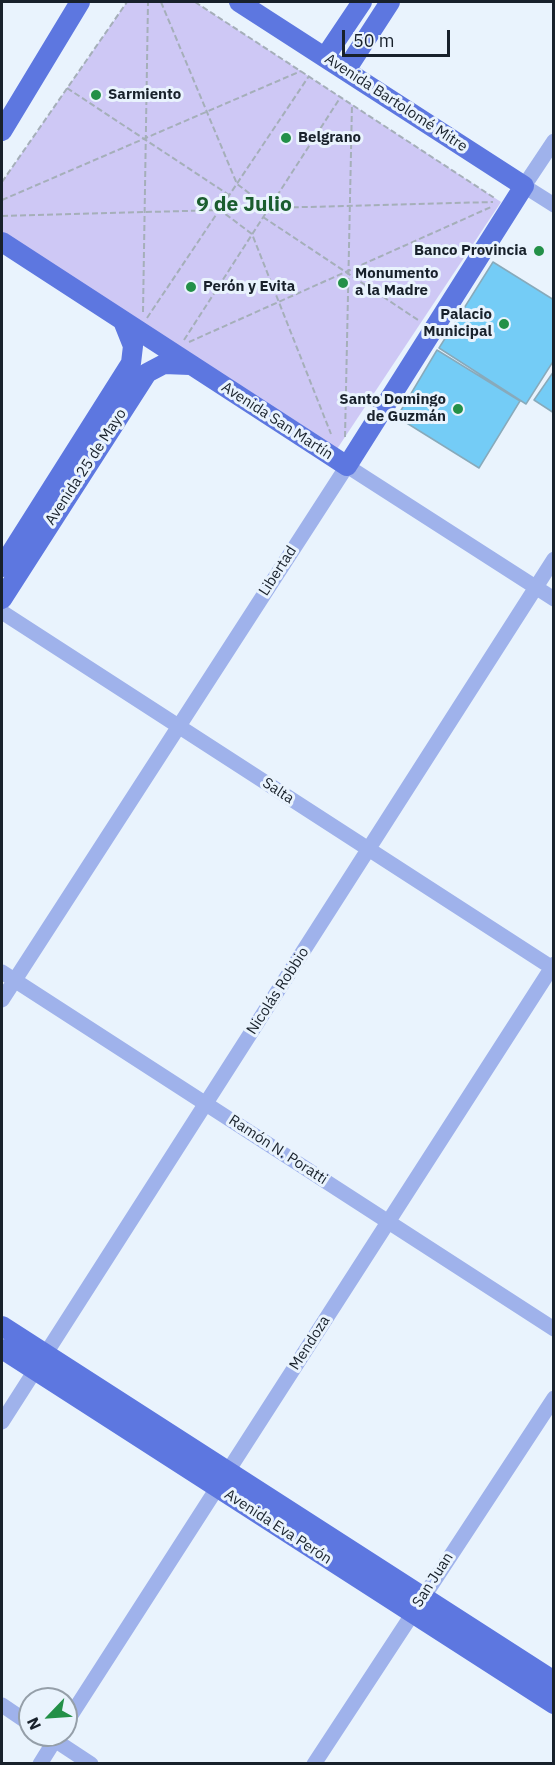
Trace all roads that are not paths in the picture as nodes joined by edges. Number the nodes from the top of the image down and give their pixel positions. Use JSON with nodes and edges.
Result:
{"nodes":[{"id":1,"x":80,"y":2,"type":"edge"},
{"id":2,"x":239,"y":2,"type":"edge"},
{"id":3,"x":362,"y":2,"type":"edge"},
{"id":4,"x":390,"y":2,"type":"edge"},
{"id":5,"x":325,"y":57,"type":"junction"},
{"id":6,"x":346,"y":70,"type":"junction"},
{"id":7,"x":2,"y":131,"type":"edge"},
{"id":8,"x":554,"y":141,"type":"edge"},
{"id":9,"x":524,"y":186,"type":"junction"},
{"id":10,"x":554,"y":205,"type":"edge"},
{"id":11,"x":2,"y":242,"type":"edge"},
{"id":12,"x":123,"y":321,"type":"junction"},
{"id":13,"x":190,"y":364,"type":"junction"},
{"id":14,"x":346,"y":466,"type":"junction"},
{"id":15,"x":554,"y":560,"type":"edge"},
{"id":16,"x":2,"y":567,"type":"edge"},
{"id":17,"x":536,"y":588,"type":"junction"},
{"id":18,"x":2,"y":599,"type":"edge"},
{"id":19,"x":554,"y":600,"type":"edge"},
{"id":20,"x":2,"y":612,"type":"edge"},
{"id":21,"x":178,"y":726,"type":"junction"},
{"id":22,"x":368,"y":849,"type":"junction"},
{"id":23,"x":553,"y":967,"type":"edge"},
{"id":24,"x":8,"y":976,"type":"edge"},
{"id":25,"x":2,"y":1000,"type":"edge"},
{"id":26,"x":206,"y":1103,"type":"junction"},
{"id":27,"x":388,"y":1221,"type":"junction"},
{"id":28,"x":2,"y":1326,"type":"edge"},
{"id":29,"x":554,"y":1329,"type":"edge"},
{"id":30,"x":2,"y":1349,"type":"edge"},
{"id":31,"x":40,"y":1362,"type":"junction"},
{"id":32,"x":554,"y":1398,"type":"edge"},
{"id":33,"x":2,"y":1422,"type":"edge"},
{"id":34,"x":222,"y":1479,"type":"junction"},
{"id":35,"x":417,"y":1605,"type":"junction"},
{"id":36,"x":554,"y":1681,"type":"edge"},
{"id":37,"x":78,"y":1704,"type":"edge"},
{"id":38,"x":554,"y":1704,"type":"edge"},
{"id":39,"x":2,"y":1705,"type":"edge"},
{"id":40,"x":18,"y":1716,"type":"edge"},
{"id":41,"x":48,"y":1747,"type":"edge"},
{"id":42,"x":67,"y":1747,"type":"edge"},
{"id":43,"x":40,"y":1764,"type":"edge"},
{"id":44,"x":91,"y":1764,"type":"edge"},
{"id":45,"x":314,"y":1764,"type":"edge"}],
"edges":[{"from":1,"to":7,"type":"main road"},
{"from":2,"to":5,"type":"main road","name":"Avenida Bartolomé Mitre"},
{"from":3,"to":5,"type":"main road"},
{"from":4,"to":6,"type":"main road"},
{"from":5,"to":6,"type":"main road","name":"Avenida Bartolomé Mitre"},
{"from":6,"to":9,"type":"main road","name":"Avenida Bartolomé Mitre"},
{"from":8,"to":9,"type":"street","name":"Libertad"},
{"from":9,"to":10,"type":"street","name":"Avenida Bartolomé Mitre"},
{"from":9,"to":14,"type":"main road","name":"Libertad"},
{"from":11,"to":12,"type":"main road","name":"Avenida San Martín"},
{"from":12,"to":13,"type":"main road","name":"Avenida San Martín"},
{"from":12,"to":16,"type":"main road","name":"Avenida 25 de Mayo"},
{"from":13,"to":14,"type":"main road","name":"Avenida San Martín"},
{"from":13,"to":18,"type":"main road","name":"Avenida 25 de Mayo"},
{"from":14,"to":17,"type":"street","name":"Avenida San Martín"},
{"from":14,"to":21,"type":"street","name":"Libertad"},
{"from":15,"to":17,"type":"street","name":"Nicolás Robbio"},
{"from":17,"to":19,"type":"street","name":"Avenida San Martín"},
{"from":17,"to":22,"type":"street","name":"Nicolás Robbio"},
{"from":20,"to":21,"type":"street","name":"Salta"},
{"from":21,"to":22,"type":"street","name":"Salta"},
{"from":21,"to":24,"type":"street","name":"Libertad"},
{"from":22,"to":23,"type":"street","name":"Salta"},
{"from":22,"to":26,"type":"street","name":"Nicolás Robbio"},
{"from":23,"to":27,"type":"street","name":"Mendoza"},
{"from":24,"to":25,"type":"street","name":"Libertad"},
{"from":24,"to":26,"type":"street","name":"Ramón N. Poratti"},
{"from":26,"to":27,"type":"street","name":"Ramón N. Poratti"},
{"from":26,"to":31,"type":"street","name":"Nicolás Robbio"},
{"from":27,"to":29,"type":"street","name":"Ramón N. Poratti"},
{"from":27,"to":34,"type":"street","name":"Mendoza"},
{"from":28,"to":31,"type":"main road","name":"Avenida Eva Perón"},
{"from":30,"to":31,"type":"main road","name":"Avenida Eva Perón"},
{"from":31,"to":33,"type":"street","name":"Nicolás Robbio"},
{"from":31,"to":34,"type":"main road","name":"Avenida Eva Perón"},
{"from":32,"to":35,"type":"street","name":"San Juan"},
{"from":34,"to":35,"type":"main road","name":"Avenida Eva Perón"},
{"from":34,"to":37,"type":"street","name":"Mendoza"},
{"from":35,"to":36,"type":"main road","name":"Avenida Eva Perón"},
{"from":35,"to":38,"type":"main road","name":"Avenida Eva Perón"},
{"from":35,"to":45,"type":"street","name":"San Juan"},
{"from":39,"to":40,"type":"street"},
{"from":41,"to":43,"type":"street"},
{"from":42,"to":44,"type":"street"}]}
